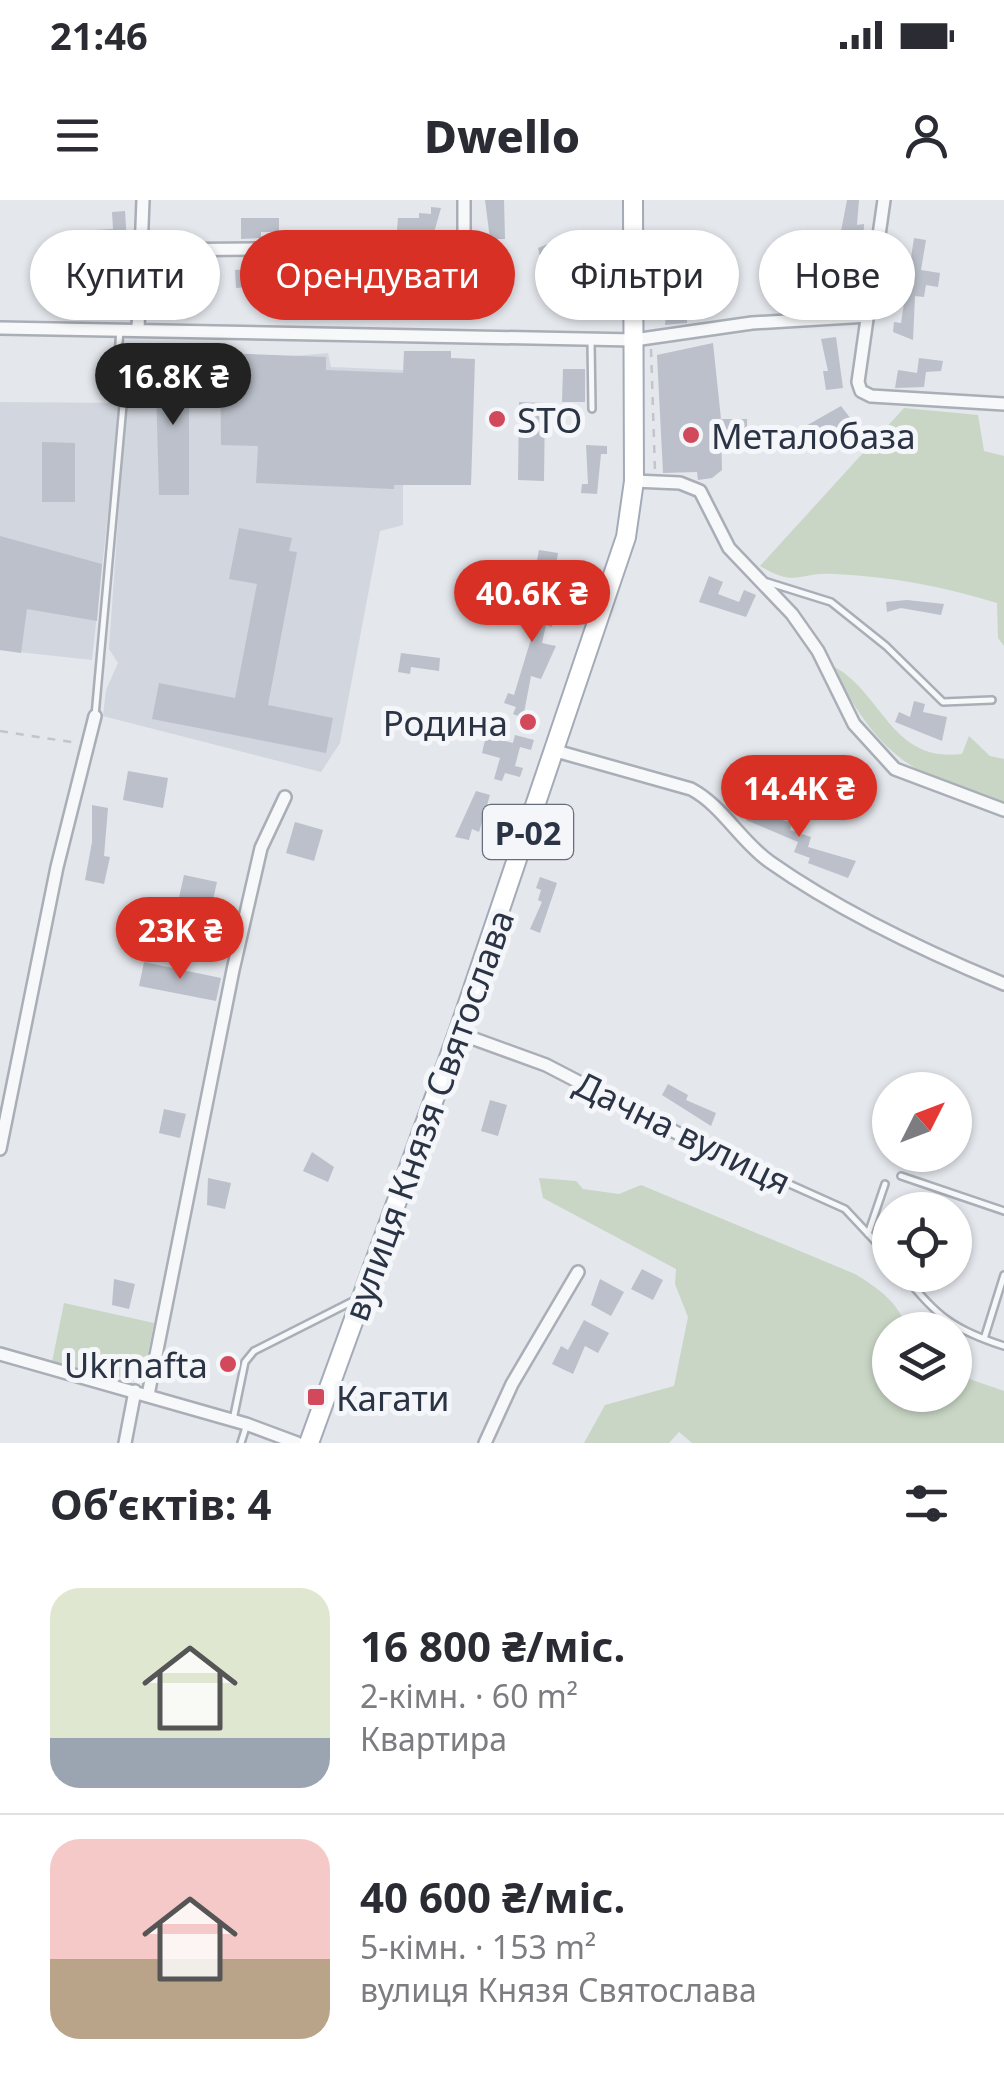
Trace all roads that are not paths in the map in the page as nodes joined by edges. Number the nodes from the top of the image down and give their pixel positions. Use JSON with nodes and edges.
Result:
{"nodes":[{"id":1,"x":143,"y":200,"type":"edge"},
{"id":2,"x":464,"y":200,"type":"edge"},
{"id":3,"x":633,"y":200,"type":"edge"},
{"id":4,"x":884,"y":200,"type":"edge"},
{"id":5,"x":144,"y":230,"type":"edge"},
{"id":6,"x":880,"y":230,"type":"edge"},
{"id":7,"x":220,"y":249,"type":"edge"},
{"id":8,"x":139,"y":320,"type":"edge"},
{"id":9,"x":802,"y":320,"type":"edge"},
{"id":10,"x":867,"y":320,"type":"edge"},
{"id":11,"x":0,"y":328,"type":"edge"},
{"id":12,"x":120,"y":329,"type":"junction"},
{"id":13,"x":138,"y":329,"type":"junction"},
{"id":14,"x":642,"y":338,"type":"junction"},
{"id":15,"x":592,"y":339,"type":"junction"},
{"id":16,"x":1004,"y":404,"type":"edge"},
{"id":17,"x":592,"y":408,"type":"dead end"},
{"id":18,"x":634,"y":481,"type":"junction"},
{"id":19,"x":759,"y":580,"type":"junction"},
{"id":20,"x":992,"y":700,"type":"dead end"},
{"id":21,"x":95,"y":716,"type":"joint"},
{"id":22,"x":556,"y":752,"type":"junction"},
{"id":23,"x":285,"y":796,"type":"dead end"},
{"id":24,"x":1004,"y":810,"type":"edge"},
{"id":25,"x":1004,"y":984,"type":"edge"},
{"id":26,"x":458,"y":1033,"type":"junction"},
{"id":27,"x":679,"y":1134,"type":"joint"},
{"id":28,"x":0,"y":1149,"type":"edge"},
{"id":29,"x":901,"y":1176,"type":"dead end"},
{"id":30,"x":885,"y":1184,"type":"dead end"},
{"id":31,"x":1004,"y":1211,"type":"edge"},
{"id":32,"x":868,"y":1234,"type":"junction"},
{"id":33,"x":872,"y":1238,"type":"edge"},
{"id":34,"x":578,"y":1272,"type":"dead end"},
{"id":35,"x":1004,"y":1275,"type":"edge"},
{"id":36,"x":918,"y":1292,"type":"edge"},
{"id":37,"x":365,"y":1296,"type":"junction"},
{"id":38,"x":984,"y":1340,"type":"junction"},
{"id":39,"x":1004,"y":1346,"type":"edge"},
{"id":40,"x":0,"y":1354,"type":"edge"},
{"id":41,"x":142,"y":1393,"type":"junction"},
{"id":42,"x":232,"y":1420,"type":"junction"},
{"id":43,"x":246,"y":1424,"type":"junction"},
{"id":44,"x":125,"y":1443,"type":"edge"},
{"id":45,"x":241,"y":1443,"type":"edge"},
{"id":46,"x":297,"y":1443,"type":"edge"},
{"id":47,"x":309,"y":1443,"type":"edge"},
{"id":48,"x":485,"y":1443,"type":"edge"}],
"edges":[{"from":1,"to":5,"type":"street"},
{"from":2,"to":7,"type":"street"},
{"from":3,"to":14,"type":"main road","name":"вулиця Князя Святослава","number":"Р-02"},
{"from":4,"to":6,"type":"street"},
{"from":8,"to":13,"type":"street"},
{"from":9,"to":14,"type":"street"},
{"from":10,"to":16,"type":"street"},
{"from":11,"to":12,"type":"street"},
{"from":12,"to":13,"type":"lane"},
{"from":12,"to":21,"type":"lane"},
{"from":13,"to":15,"type":"street"},
{"from":14,"to":15,"type":"street"},
{"from":14,"to":18,"type":"main road","name":"вулиця Князя Святослава","number":"Р-02"},
{"from":15,"to":17,"type":"lane"},
{"from":18,"to":19,"type":"street"},
{"from":18,"to":22,"type":"main road","name":"вулиця Князя Святослава","number":"Р-02"},
{"from":19,"to":20,"type":"lane"},
{"from":19,"to":24,"type":"street"},
{"from":21,"to":28,"type":"street"},
{"from":22,"to":25,"type":"street"},
{"from":22,"to":26,"type":"main road","name":"вулиця Князя Святослава","number":"Р-02"},
{"from":23,"to":41,"type":"street"},
{"from":26,"to":27,"type":"street","name":"Дачна вулиця"},
{"from":26,"to":37,"type":"main road","name":"вулиця Князя Святослава","number":"Р-02"},
{"from":27,"to":32,"type":"lane","name":"Дачна вулиця"},
{"from":29,"to":31,"type":"lane"},
{"from":30,"to":32,"type":"lane"},
{"from":32,"to":33,"type":"lane","name":"Дачна вулиця"},
{"from":34,"to":48,"type":"street"},
{"from":35,"to":38,"type":"lane"},
{"from":36,"to":38,"type":"lane"},
{"from":37,"to":42,"type":"lane"},
{"from":37,"to":47,"type":"main road","name":"вулиця Князя Святослава","number":"Р-02"},
{"from":38,"to":39,"type":"lane"},
{"from":40,"to":41,"type":"street"},
{"from":41,"to":42,"type":"street"},
{"from":41,"to":44,"type":"street"},
{"from":42,"to":43,"type":"street"},
{"from":43,"to":45,"type":"lane"},
{"from":43,"to":46,"type":"street"}]}
